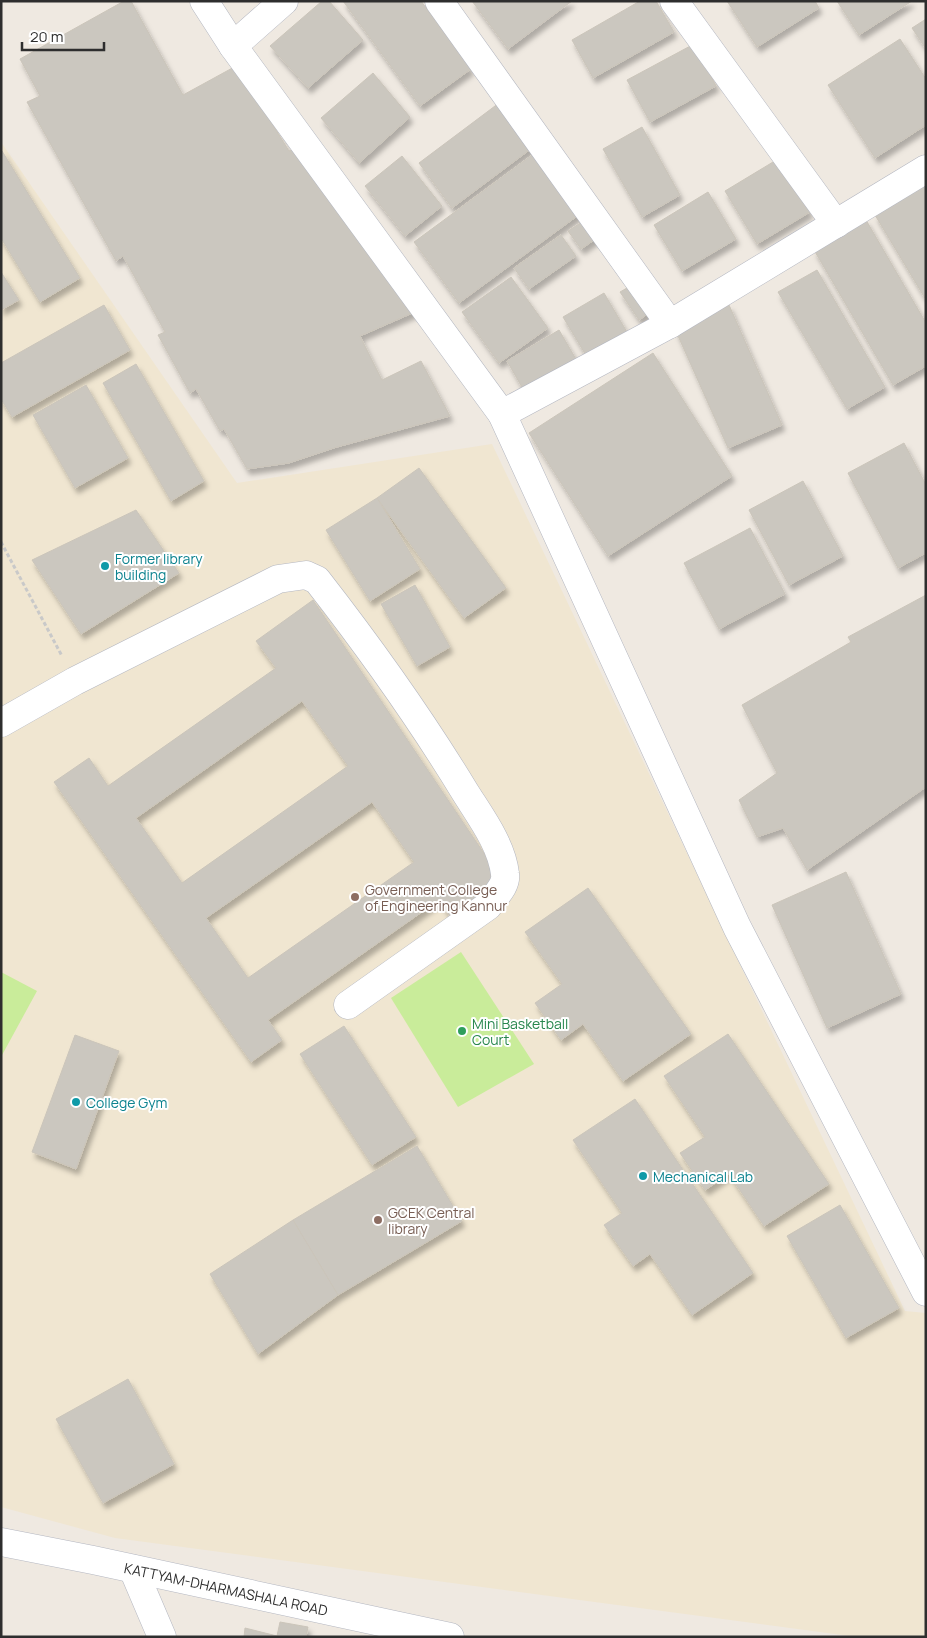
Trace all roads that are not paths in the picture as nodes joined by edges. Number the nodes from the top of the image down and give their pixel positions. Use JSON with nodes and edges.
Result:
{"nodes":[{"id":1,"x":204,"y":1,"type":"edge"},
{"id":2,"x":284,"y":1,"type":"edge"},
{"id":3,"x":439,"y":1,"type":"edge"},
{"id":4,"x":674,"y":1,"type":"edge"},
{"id":5,"x":233,"y":46,"type":"junction"},
{"id":6,"x":926,"y":169,"type":"edge"},
{"id":7,"x":836,"y":224,"type":"junction"},
{"id":8,"x":670,"y":324,"type":"junction"},
{"id":9,"x":502,"y":414,"type":"junction"},
{"id":10,"x":1,"y":724,"type":"edge"},
{"id":11,"x":348,"y":1005,"type":"dead end"},
{"id":12,"x":926,"y":1292,"type":"edge"},
{"id":13,"x":1,"y":1542,"type":"edge"},
{"id":14,"x":133,"y":1569,"type":"junction"},
{"id":15,"x":162,"y":1637,"type":"edge"},
{"id":16,"x":450,"y":1637,"type":"edge"}],
"edges":[{"from":1,"to":5,"type":"street"},
{"from":2,"to":5,"type":"street"},
{"from":3,"to":8,"type":"street"},
{"from":4,"to":7,"type":"street"},
{"from":5,"to":9,"type":"street"},
{"from":6,"to":7,"type":"street"},
{"from":7,"to":8,"type":"street"},
{"from":8,"to":9,"type":"street"},
{"from":9,"to":12,"type":"street"},
{"from":10,"to":11,"type":"street"},
{"from":13,"to":14,"type":"street","name":"KATTYAM-DHARMASHALA ROAD"},
{"from":14,"to":15,"type":"street"},
{"from":14,"to":16,"type":"street","name":"KATTYAM-DHARMASHALA ROAD"}]}
